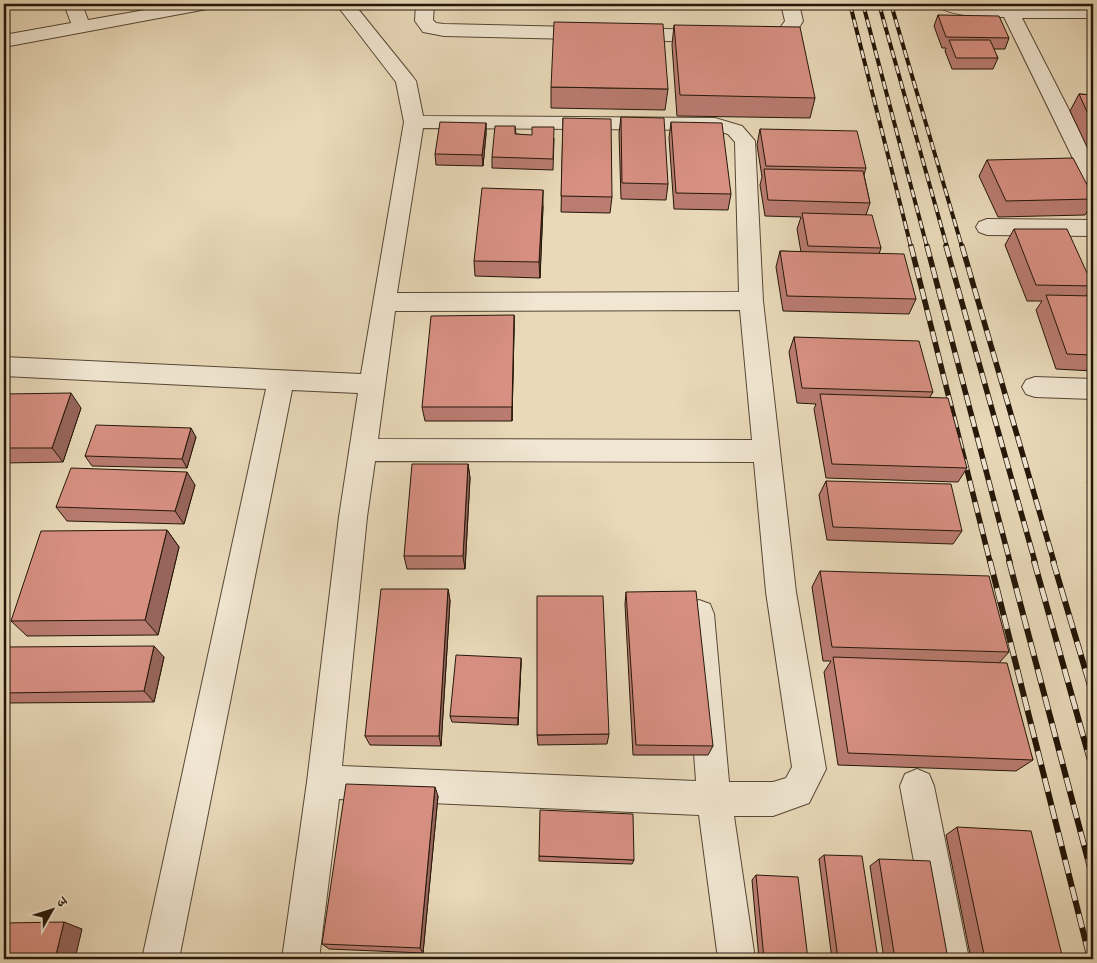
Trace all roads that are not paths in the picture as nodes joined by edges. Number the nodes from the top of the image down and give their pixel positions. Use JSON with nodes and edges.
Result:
{"nodes":[{"id":1,"x":73,"y":4,"type":"edge"},
{"id":2,"x":207,"y":4,"type":"edge"},
{"id":3,"x":345,"y":4,"type":"edge"},
{"id":4,"x":425,"y":4,"type":"edge"},
{"id":5,"x":790,"y":4,"type":"edge"},
{"id":6,"x":945,"y":4,"type":"edge"},
{"id":7,"x":1010,"y":11,"type":"junction"},
{"id":8,"x":1093,"y":13,"type":"edge"},
{"id":9,"x":82,"y":27,"type":"junction"},
{"id":10,"x":4,"y":41,"type":"edge"},
{"id":11,"x":414,"y":122,"type":"junction"},
{"id":12,"x":1093,"y":177,"type":"edge"},
{"id":13,"x":987,"y":227,"type":"dead end"},
{"id":14,"x":1093,"y":228,"type":"edge"},
{"id":15,"x":752,"y":301,"type":"junction"},
{"id":16,"x":384,"y":302,"type":"junction"},
{"id":17,"x":4,"y":366,"type":"edge"},
{"id":18,"x":281,"y":379,"type":"junction"},
{"id":19,"x":372,"y":384,"type":"junction"},
{"id":20,"x":1035,"y":387,"type":"dead end"},
{"id":21,"x":1093,"y":389,"type":"edge"},
{"id":22,"x":362,"y":450,"type":"junction"},
{"id":23,"x":767,"y":451,"type":"junction"},
{"id":24,"x":699,"y":614,"type":"edge"},
{"id":25,"x":324,"y":782,"type":"junction"},
{"id":26,"x":917,"y":786,"type":"dead end"},
{"id":27,"x":714,"y":799,"type":"junction"},
{"id":28,"x":160,"y":959,"type":"edge"},
{"id":29,"x":300,"y":959,"type":"edge"},
{"id":30,"x":737,"y":959,"type":"edge"},
{"id":31,"x":951,"y":959,"type":"edge"}],
"edges":[{"from":1,"to":9,"type":"street"},
{"from":2,"to":9,"type":"street"},
{"from":3,"to":11,"type":"street"},
{"from":4,"to":5,"type":"street"},
{"from":6,"to":7,"type":"street"},
{"from":7,"to":8,"type":"street"},
{"from":7,"to":12,"type":"street"},
{"from":9,"to":10,"type":"street"},
{"from":11,"to":15,"type":"street"},
{"from":11,"to":16,"type":"street"},
{"from":13,"to":14,"type":"street"},
{"from":15,"to":16,"type":"street"},
{"from":15,"to":23,"type":"street"},
{"from":16,"to":19,"type":"street"},
{"from":17,"to":18,"type":"street"},
{"from":18,"to":19,"type":"street"},
{"from":18,"to":28,"type":"street"},
{"from":19,"to":22,"type":"street"},
{"from":20,"to":21,"type":"street"},
{"from":22,"to":23,"type":"street"},
{"from":22,"to":25,"type":"street"},
{"from":23,"to":27,"type":"street"},
{"from":24,"to":27,"type":"street"},
{"from":25,"to":27,"type":"street"},
{"from":25,"to":29,"type":"street"},
{"from":26,"to":31,"type":"street"},
{"from":27,"to":30,"type":"street"}]}
